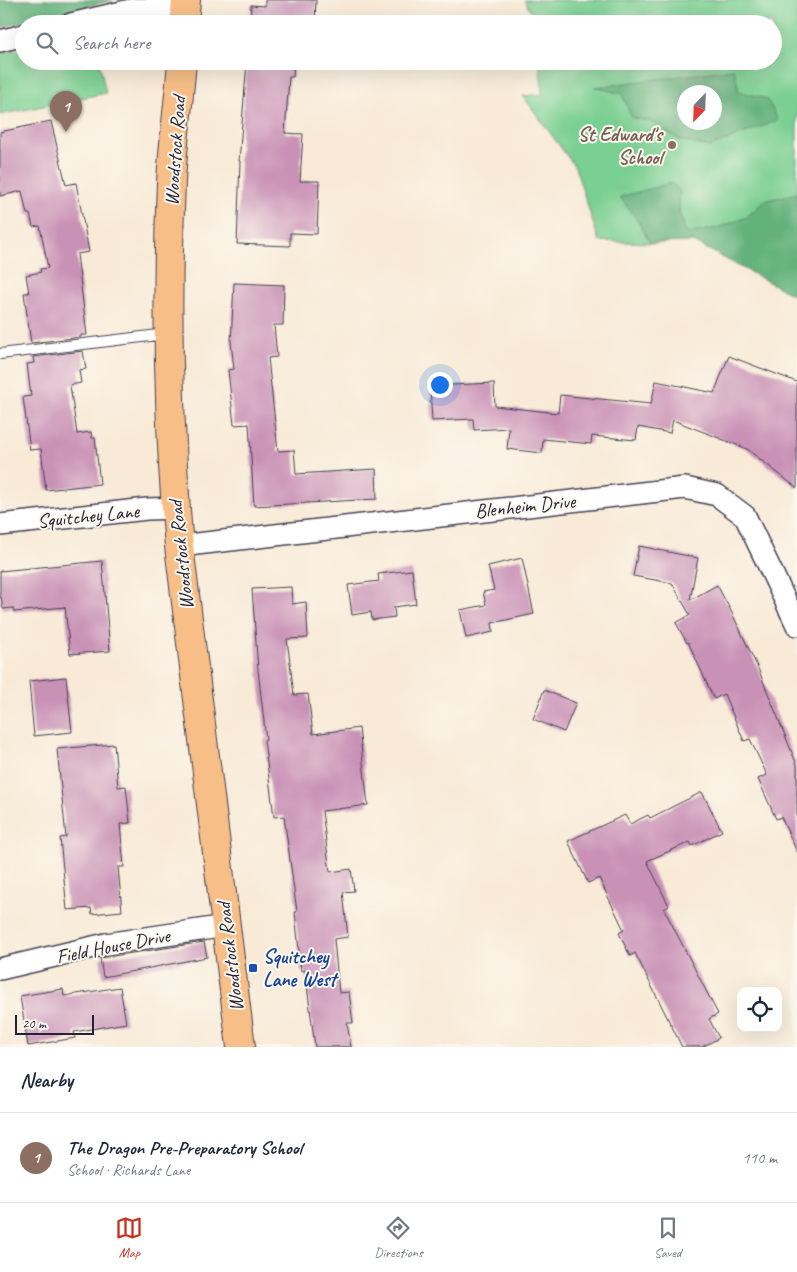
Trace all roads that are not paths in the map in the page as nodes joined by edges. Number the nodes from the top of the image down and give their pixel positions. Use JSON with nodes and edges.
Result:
{"nodes":[{"id":1,"x":185,"y":11,"type":"edge"},
{"id":2,"x":109,"y":15,"type":"edge"},
{"id":3,"x":15,"y":37,"type":"edge"},
{"id":4,"x":0,"y":40,"type":"edge"},
{"id":5,"x":181,"y":70,"type":"edge"},
{"id":6,"x":168,"y":334,"type":"junction"},
{"id":7,"x":0,"y":354,"type":"edge"},
{"id":8,"x":176,"y":508,"type":"junction"},
{"id":9,"x":0,"y":525,"type":"edge"},
{"id":10,"x":179,"y":546,"type":"junction"},
{"id":11,"x":797,"y":625,"type":"edge"},
{"id":12,"x":226,"y":926,"type":"junction"},
{"id":13,"x":0,"y":969,"type":"edge"},
{"id":14,"x":241,"y":1047,"type":"edge"}],
"edges":[{"from":1,"to":2,"type":"street"},
{"from":3,"to":4,"type":"street"},
{"from":5,"to":6,"type":"main road","name":"Woodstock Road"},
{"from":6,"to":7,"type":"lane"},
{"from":6,"to":8,"type":"main road","name":"Woodstock Road"},
{"from":8,"to":9,"type":"street","name":"Squitchey Lane"},
{"from":8,"to":10,"type":"main road","name":"Woodstock Road"},
{"from":10,"to":11,"type":"street","name":"Blenheim Drive"},
{"from":10,"to":12,"type":"main road","name":"Woodstock Road"},
{"from":12,"to":13,"type":"street","name":"Field House Drive"},
{"from":12,"to":14,"type":"main road","name":"Woodstock Road"}]}
